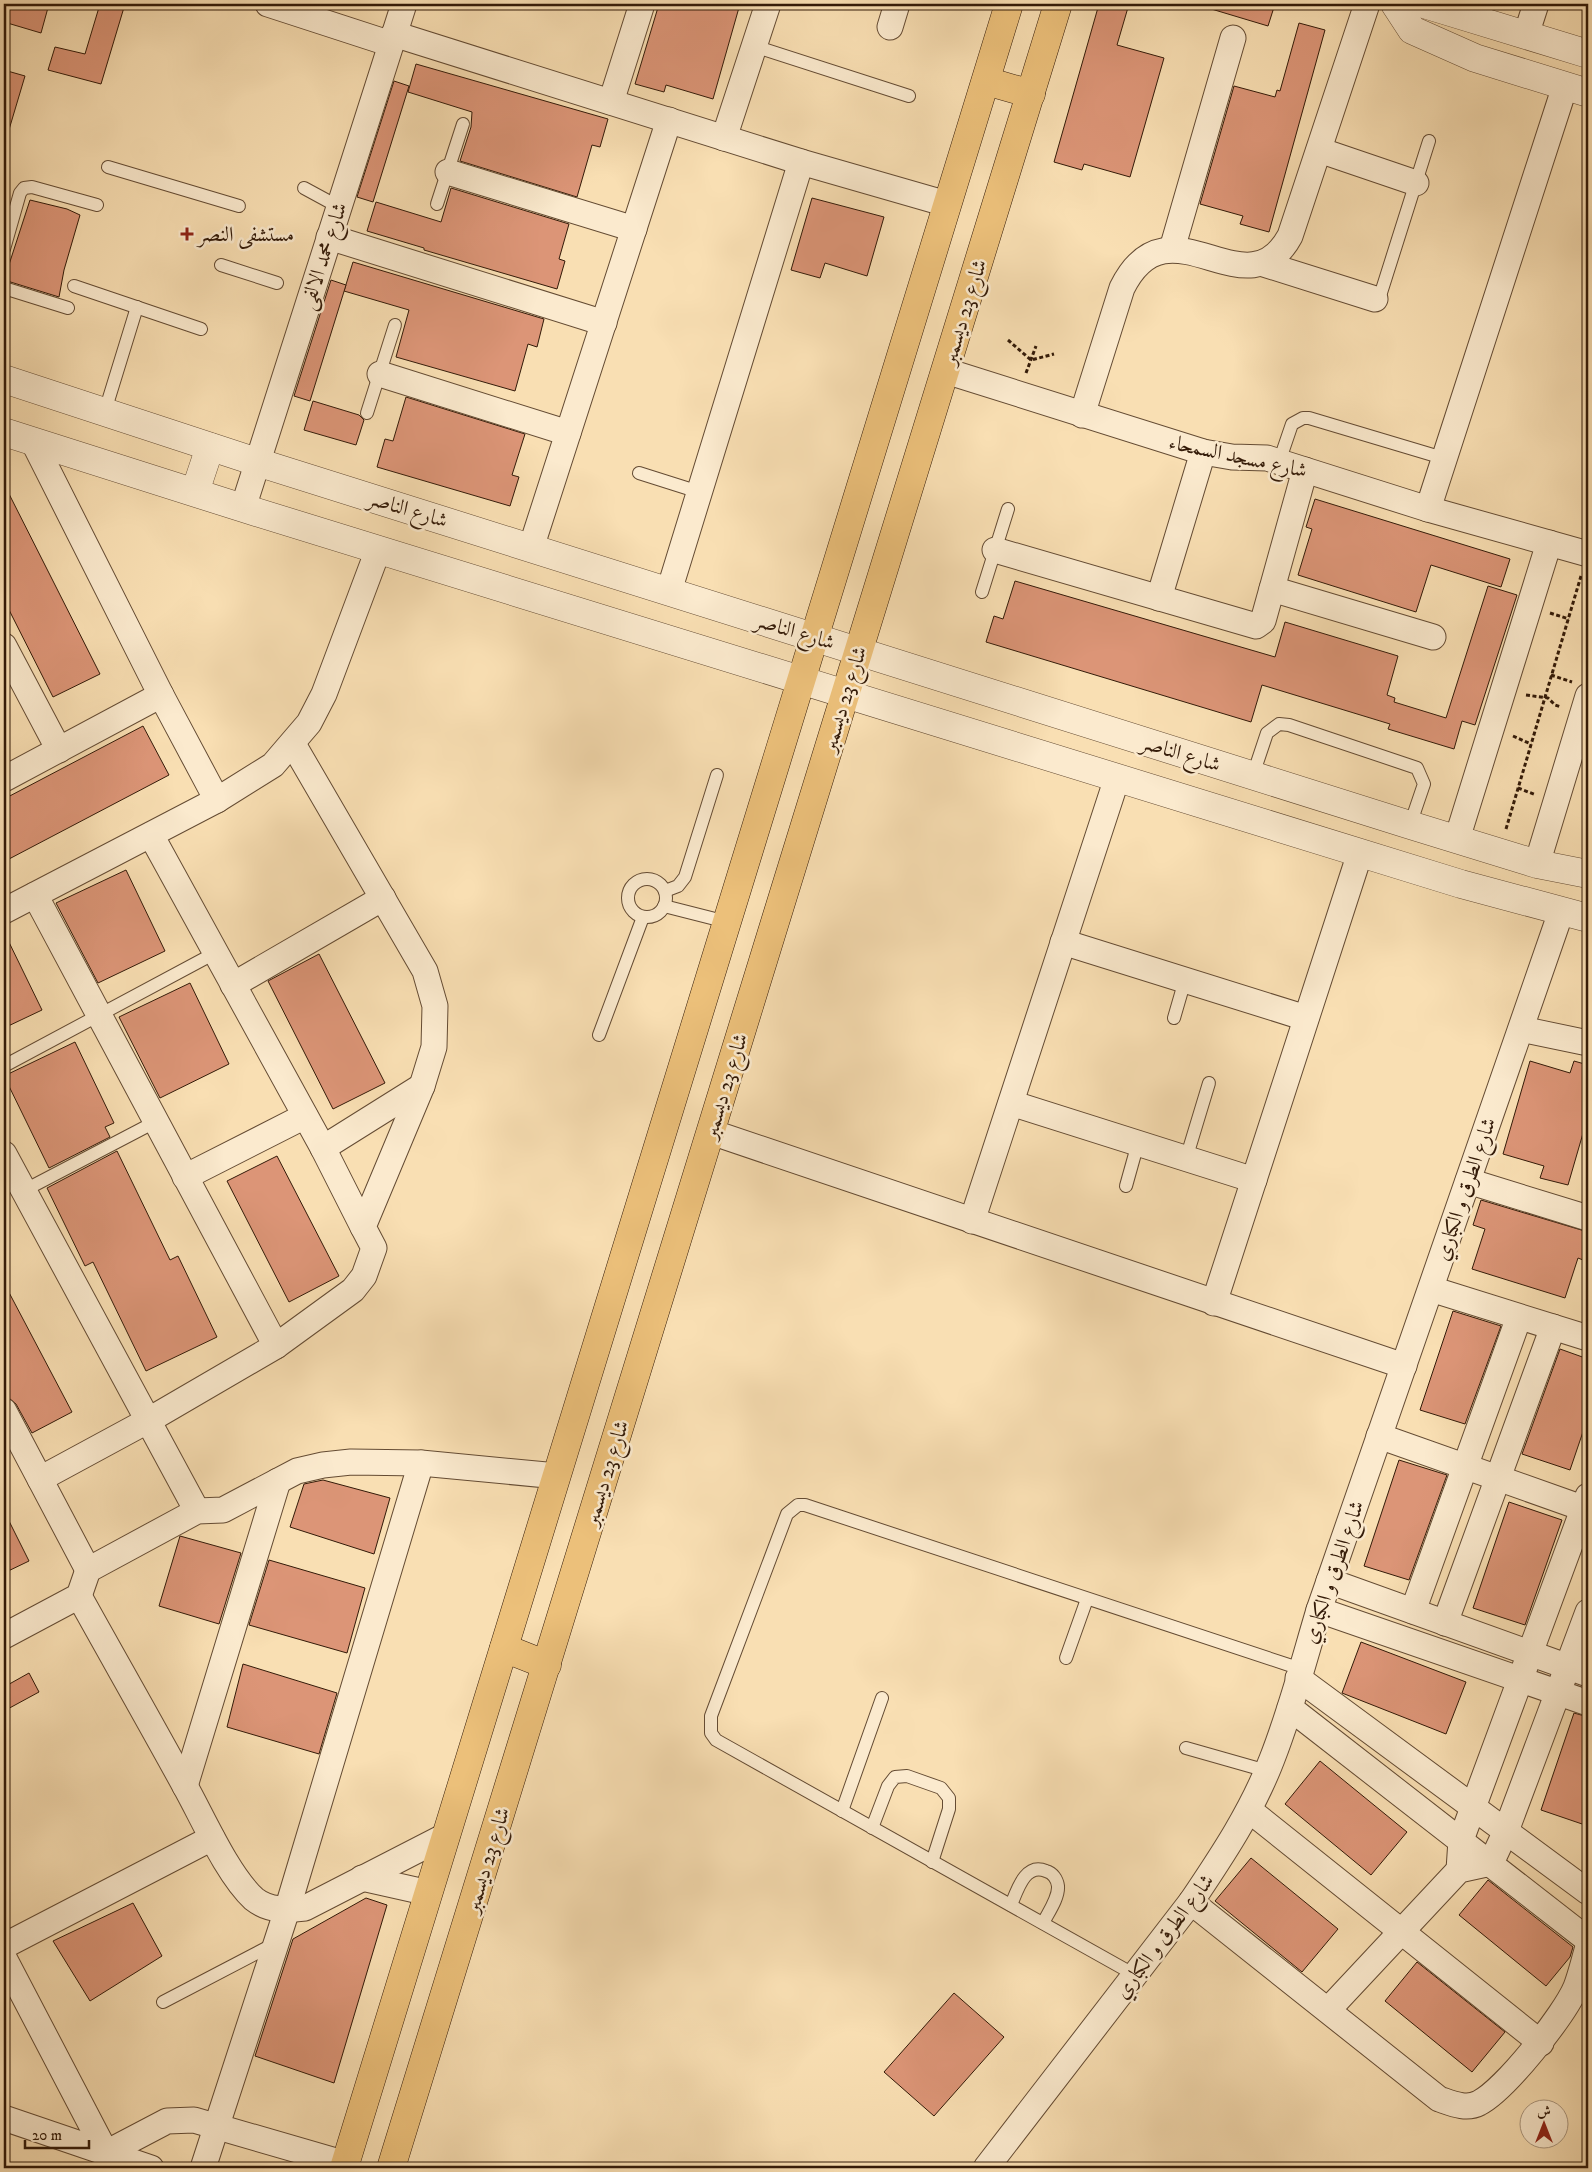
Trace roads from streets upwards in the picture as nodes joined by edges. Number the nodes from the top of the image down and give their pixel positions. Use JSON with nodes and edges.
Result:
{"nodes":[{"id":1,"x":404,"y":4,"type":"edge"},
{"id":2,"x":642,"y":4,"type":"edge"},
{"id":3,"x":768,"y":4,"type":"edge"},
{"id":4,"x":897,"y":4,"type":"edge"},
{"id":5,"x":1009,"y":4,"type":"edge"},
{"id":6,"x":1058,"y":4,"type":"edge"},
{"id":7,"x":1367,"y":4,"type":"edge"},
{"id":8,"x":1395,"y":4,"type":"edge"},
{"id":9,"x":1424,"y":4,"type":"edge"},
{"id":10,"x":1536,"y":4,"type":"edge"},
{"id":11,"x":282,"y":6,"type":"edge"},
{"id":12,"x":890,"y":28,"type":"dead end"},
{"id":13,"x":1526,"y":35,"type":"junction"},
{"id":14,"x":1233,"y":38,"type":"dead end"},
{"id":15,"x":393,"y":39,"type":"junction"},
{"id":16,"x":1588,"y":54,"type":"edge"},
{"id":17,"x":986,"y":81,"type":"junction"},
{"id":18,"x":1577,"y":90,"type":"edge"},
{"id":19,"x":1031,"y":94,"type":"junction"},
{"id":20,"x":611,"y":102,"type":"junction"},
{"id":21,"x":669,"y":120,"type":"junction"},
{"id":22,"x":724,"y":138,"type":"junction"},
{"id":23,"x":1318,"y":150,"type":"junction"},
{"id":24,"x":801,"y":162,"type":"junction"},
{"id":25,"x":448,"y":172,"type":"road end"},
{"id":26,"x":1416,"y":183,"type":"road end"},
{"id":27,"x":947,"y":204,"type":"junction"},
{"id":28,"x":634,"y":230,"type":"junction"},
{"id":29,"x":329,"y":237,"type":"junction"},
{"id":30,"x":1172,"y":249,"type":"junction"},
{"id":31,"x":1264,"y":264,"type":"junction"},
{"id":32,"x":1375,"y":299,"type":"road end"},
{"id":33,"x":604,"y":323,"type":"junction"},
{"id":34,"x":946,"y":371,"type":"junction"},
{"id":35,"x":380,"y":374,"type":"road end"},
{"id":36,"x":4,"y":379,"type":"edge"},
{"id":37,"x":1082,"y":415,"type":"junction"},
{"id":38,"x":4,"y":432,"type":"edge"},
{"id":39,"x":568,"y":433,"type":"junction"},
{"id":40,"x":33,"y":441,"type":"junction"},
{"id":41,"x":210,"y":447,"type":"junction"},
{"id":42,"x":1203,"y":452,"type":"junction"},
{"id":43,"x":257,"y":462,"type":"junction"},
{"id":44,"x":1305,"y":470,"type":"junction"},
{"id":45,"x":195,"y":492,"type":"junction"},
{"id":46,"x":243,"y":508,"type":"junction"},
{"id":47,"x":1428,"y":508,"type":"junction"},
{"id":48,"x":1549,"y":543,"type":"junction"},
{"id":49,"x":531,"y":548,"type":"junction"},
{"id":50,"x":378,"y":550,"type":"junction"},
{"id":51,"x":995,"y":550,"type":"road end"},
{"id":52,"x":1588,"y":554,"type":"edge"},
{"id":53,"x":1272,"y":590,"type":"junction"},
{"id":54,"x":669,"y":591,"type":"junction"},
{"id":55,"x":1159,"y":598,"type":"junction"},
{"id":56,"x":814,"y":637,"type":"junction"},
{"id":57,"x":1432,"y":637,"type":"dead end"},
{"id":58,"x":4,"y":646,"type":"edge"},
{"id":59,"x":859,"y":651,"type":"junction"},
{"id":60,"x":801,"y":680,"type":"junction"},
{"id":61,"x":846,"y":694,"type":"junction"},
{"id":62,"x":161,"y":695,"type":"junction"},
{"id":63,"x":1586,"y":702,"type":"edge"},
{"id":64,"x":293,"y":744,"type":"junction"},
{"id":65,"x":59,"y":750,"type":"junction"},
{"id":66,"x":1117,"y":778,"type":"junction"},
{"id":67,"x":4,"y":779,"type":"edge"},
{"id":68,"x":217,"y":800,"type":"junction"},
{"id":69,"x":151,"y":835,"type":"junction"},
{"id":70,"x":1457,"y":839,"type":"junction"},
{"id":71,"x":1360,"y":853,"type":"junction"},
{"id":72,"x":1537,"y":864,"type":"junction"},
{"id":73,"x":1588,"y":874,"type":"edge"},
{"id":74,"x":35,"y":895,"type":"junction"},
{"id":75,"x":383,"y":898,"type":"junction"},
{"id":76,"x":5,"y":906,"type":"edge"},
{"id":77,"x":1561,"y":912,"type":"junction"},
{"id":78,"x":1588,"y":918,"type":"edge"},
{"id":79,"x":1063,"y":942,"type":"junction"},
{"id":80,"x":233,"y":985,"type":"junction"},
{"id":81,"x":1306,"y":1018,"type":"junction"},
{"id":82,"x":1521,"y":1029,"type":"junction"},
{"id":83,"x":1588,"y":1043,"type":"edge"},
{"id":84,"x":422,"y":1086,"type":"junction"},
{"id":85,"x":1011,"y":1103,"type":"junction"},
{"id":86,"x":305,"y":1116,"type":"junction"},
{"id":87,"x":711,"y":1132,"type":"junction"},
{"id":88,"x":322,"y":1148,"type":"junction"},
{"id":89,"x":4,"y":1154,"type":"edge"},
{"id":90,"x":185,"y":1177,"type":"junction"},
{"id":91,"x":1254,"y":1180,"type":"junction"},
{"id":92,"x":1468,"y":1181,"type":"junction"},
{"id":93,"x":1588,"y":1218,"type":"edge"},
{"id":94,"x":972,"y":1221,"type":"junction"},
{"id":95,"x":363,"y":1227,"type":"junction"},
{"id":96,"x":1431,"y":1289,"type":"junction"},
{"id":97,"x":1214,"y":1303,"type":"junction"},
{"id":98,"x":1520,"y":1316,"type":"junction"},
{"id":99,"x":1553,"y":1327,"type":"junction"},
{"id":100,"x":1588,"y":1338,"type":"edge"},
{"id":101,"x":276,"y":1346,"type":"junction"},
{"id":102,"x":1404,"y":1366,"type":"junction"},
{"id":103,"x":4,"y":1411,"type":"edge"},
{"id":104,"x":149,"y":1420,"type":"junction"},
{"id":105,"x":1380,"y":1436,"type":"junction"},
{"id":106,"x":421,"y":1463,"type":"junction"},
{"id":107,"x":1465,"y":1466,"type":"junction"},
{"id":108,"x":557,"y":1476,"type":"junction"},
{"id":109,"x":1498,"y":1478,"type":"junction"},
{"id":110,"x":40,"y":1479,"type":"junction"},
{"id":111,"x":278,"y":1481,"type":"junction"},
{"id":112,"x":1587,"y":1505,"type":"edge"},
{"id":113,"x":197,"y":1511,"type":"junction"},
{"id":114,"x":88,"y":1570,"type":"junction"},
{"id":115,"x":1329,"y":1581,"type":"junction"},
{"id":116,"x":79,"y":1596,"type":"junction"},
{"id":117,"x":1319,"y":1610,"type":"junction"},
{"id":118,"x":1413,"y":1611,"type":"junction"},
{"id":119,"x":1588,"y":1612,"type":"edge"},
{"id":120,"x":1445,"y":1623,"type":"junction"},
{"id":121,"x":4,"y":1636,"type":"edge"},
{"id":122,"x":504,"y":1648,"type":"junction"},
{"id":123,"x":1531,"y":1654,"type":"junction"},
{"id":124,"x":547,"y":1665,"type":"junction"},
{"id":125,"x":1578,"y":1671,"type":"edge"},
{"id":126,"x":1299,"y":1674,"type":"junction"},
{"id":127,"x":1522,"y":1679,"type":"junction"},
{"id":128,"x":1558,"y":1692,"type":"junction"},
{"id":129,"x":1588,"y":1703,"type":"edge"},
{"id":130,"x":1290,"y":1708,"type":"junction"},
{"id":131,"x":185,"y":1786,"type":"junction"},
{"id":132,"x":1475,"y":1808,"type":"junction"},
{"id":133,"x":1249,"y":1810,"type":"junction"},
{"id":134,"x":1506,"y":1831,"type":"junction"},
{"id":135,"x":447,"y":1834,"type":"junction"},
{"id":136,"x":212,"y":1838,"type":"junction"},
{"id":137,"x":1461,"y":1840,"type":"junction"},
{"id":138,"x":1491,"y":1862,"type":"junction"},
{"id":139,"x":1459,"y":1870,"type":"junction"},
{"id":140,"x":362,"y":1878,"type":"junction"},
{"id":141,"x":1588,"y":1892,"type":"edge"},
{"id":142,"x":429,"y":1894,"type":"junction"},
{"id":143,"x":1191,"y":1902,"type":"junction"},
{"id":144,"x":287,"y":1910,"type":"junction"},
{"id":145,"x":1400,"y":1931,"type":"junction"},
{"id":146,"x":1588,"y":1940,"type":"edge"},
{"id":147,"x":4,"y":1946,"type":"edge"},
{"id":148,"x":1588,"y":1947,"type":"edge"},
{"id":149,"x":4,"y":1958,"type":"edge"},
{"id":150,"x":1328,"y":2010,"type":"junction"},
{"id":151,"x":1541,"y":2042,"type":"junction"},
{"id":152,"x":4,"y":2118,"type":"edge"},
{"id":153,"x":217,"y":2126,"type":"junction"},
{"id":154,"x":106,"y":2153,"type":"junction"},
{"id":155,"x":345,"y":2166,"type":"edge"},
{"id":156,"x":988,"y":2167,"type":"edge"},
{"id":157,"x":151,"y":2168,"type":"edge"},
{"id":158,"x":203,"y":2168,"type":"edge"},
{"id":159,"x":392,"y":2168,"type":"edge"}],
"edges":[{"from":1,"to":15,"type":"street","name":"شارع محمد الالفى"},
{"from":2,"to":20,"type":"street"},
{"from":3,"to":22,"type":"street"},
{"from":4,"to":12,"type":"street"},
{"from":5,"to":17,"type":"main road"},
{"from":6,"to":19,"type":"main road","name":"شارع 23 ديسمبر"},
{"from":7,"to":23,"type":"street"},
{"from":8,"to":18,"type":"street"},
{"from":9,"to":13,"type":"street"},
{"from":10,"to":13,"type":"street"},
{"from":11,"to":15,"type":"street"},
{"from":13,"to":16,"type":"street"},
{"from":14,"to":30,"type":"street"},
{"from":15,"to":20,"type":"street"},
{"from":15,"to":29,"type":"street","name":"شارع محمد الالفى"},
{"from":17,"to":19,"type":"main road"},
{"from":17,"to":27,"type":"main road"},
{"from":18,"to":47,"type":"street"},
{"from":19,"to":34,"type":"main road","name":"شارع 23 ديسمبر"},
{"from":20,"to":21,"type":"street"},
{"from":21,"to":22,"type":"street"},
{"from":21,"to":28,"type":"street"},
{"from":22,"to":24,"type":"street"},
{"from":23,"to":26,"type":"street"},
{"from":23,"to":31,"type":"street"},
{"from":24,"to":27,"type":"street"},
{"from":24,"to":54,"type":"street"},
{"from":25,"to":28,"type":"street"},
{"from":27,"to":56,"type":"main road"},
{"from":28,"to":33,"type":"street"},
{"from":29,"to":33,"type":"street"},
{"from":29,"to":43,"type":"street","name":"شارع محمد الالفى"},
{"from":30,"to":31,"type":"street"},
{"from":30,"to":37,"type":"street"},
{"from":31,"to":32,"type":"street"},
{"from":33,"to":39,"type":"street"},
{"from":34,"to":37,"type":"street","name":"شارع مسجد السمحاء"},
{"from":34,"to":59,"type":"main road","name":"شارع 23 ديسمبر"},
{"from":35,"to":39,"type":"street"},
{"from":36,"to":41,"type":"street","name":"شارع الناصر"},
{"from":37,"to":42,"type":"street","name":"شارع مسجد السمحاء"},
{"from":38,"to":40,"type":"street","name":"شارع الناصر"},
{"from":39,"to":49,"type":"street"},
{"from":40,"to":45,"type":"street","name":"شارع الناصر"},
{"from":40,"to":62,"type":"street"},
{"from":41,"to":43,"type":"street","name":"شارع الناصر"},
{"from":41,"to":45,"type":"street"},
{"from":42,"to":44,"type":"street","name":"شارع مسجد السمحاء"},
{"from":42,"to":55,"type":"street"},
{"from":43,"to":46,"type":"street","name":"شارع محمد الالفى"},
{"from":43,"to":49,"type":"street","name":"شارع الناصر"},
{"from":44,"to":47,"type":"street","name":"شارع مسجد السمحاء"},
{"from":44,"to":53,"type":"street"},
{"from":45,"to":46,"type":"street","name":"شارع الناصر"},
{"from":46,"to":50,"type":"street","name":"شارع الناصر"},
{"from":47,"to":48,"type":"street","name":"شارع مسجد السمحاء"},
{"from":48,"to":52,"type":"street","name":"شارع مسجد السمحاء"},
{"from":48,"to":70,"type":"street"},
{"from":49,"to":54,"type":"street","name":"شارع الناصر"},
{"from":50,"to":60,"type":"street","name":"شارع الناصر"},
{"from":50,"to":64,"type":"street"},
{"from":51,"to":55,"type":"street"},
{"from":53,"to":55,"type":"street"},
{"from":53,"to":57,"type":"street"},
{"from":54,"to":56,"type":"street","name":"شارع الناصر"},
{"from":56,"to":59,"type":"street","name":"شارع الناصر"},
{"from":56,"to":60,"type":"main road"},
{"from":58,"to":65,"type":"street"},
{"from":59,"to":61,"type":"main road","name":"شارع 23 ديسمبر"},
{"from":59,"to":70,"type":"street","name":"شارع الناصر"},
{"from":60,"to":61,"type":"street","name":"شارع الناصر"},
{"from":60,"to":108,"type":"main road"},
{"from":61,"to":66,"type":"street","name":"شارع الناصر"},
{"from":61,"to":87,"type":"main road","name":"شارع 23 ديسمبر"},
{"from":62,"to":65,"type":"street"},
{"from":62,"to":68,"type":"street"},
{"from":63,"to":72,"type":"street"},
{"from":64,"to":68,"type":"street"},
{"from":64,"to":75,"type":"street"},
{"from":65,"to":67,"type":"street"},
{"from":66,"to":71,"type":"street","name":"شارع الناصر"},
{"from":66,"to":79,"type":"street"},
{"from":68,"to":69,"type":"street"},
{"from":69,"to":74,"type":"street"},
{"from":69,"to":80,"type":"street"},
{"from":70,"to":72,"type":"street","name":"شارع الناصر"},
{"from":71,"to":77,"type":"street","name":"شارع الناصر"},
{"from":71,"to":81,"type":"street"},
{"from":72,"to":73,"type":"street","name":"شارع الناصر"},
{"from":74,"to":76,"type":"street"},
{"from":74,"to":90,"type":"street"},
{"from":75,"to":80,"type":"street"},
{"from":75,"to":84,"type":"street"},
{"from":77,"to":78,"type":"street","name":"شارع الناصر"},
{"from":77,"to":82,"type":"street","name":"شارع الطرق و الكباري"},
{"from":79,"to":81,"type":"street"},
{"from":79,"to":85,"type":"street"},
{"from":80,"to":86,"type":"street"},
{"from":81,"to":91,"type":"street"},
{"from":82,"to":83,"type":"street"},
{"from":82,"to":92,"type":"street","name":"شارع الطرق و الكباري"},
{"from":84,"to":88,"type":"street"},
{"from":84,"to":95,"type":"street"},
{"from":85,"to":91,"type":"street"},
{"from":85,"to":94,"type":"street"},
{"from":86,"to":88,"type":"street"},
{"from":86,"to":90,"type":"street"},
{"from":87,"to":94,"type":"street"},
{"from":87,"to":124,"type":"main road","name":"شارع 23 ديسمبر"},
{"from":88,"to":95,"type":"street"},
{"from":89,"to":104,"type":"street"},
{"from":90,"to":101,"type":"street"},
{"from":91,"to":97,"type":"street"},
{"from":92,"to":93,"type":"street"},
{"from":92,"to":96,"type":"street","name":"شارع الطرق و الكباري"},
{"from":94,"to":97,"type":"street"},
{"from":95,"to":101,"type":"street"},
{"from":96,"to":98,"type":"street"},
{"from":96,"to":102,"type":"street","name":"شارع الطرق و الكباري"},
{"from":97,"to":102,"type":"street"},
{"from":98,"to":99,"type":"street"},
{"from":98,"to":107,"type":"street"},
{"from":99,"to":100,"type":"street"},
{"from":99,"to":109,"type":"street"},
{"from":101,"to":104,"type":"street"},
{"from":102,"to":105,"type":"street","name":"شارع الطرق و الكباري"},
{"from":103,"to":110,"type":"street"},
{"from":104,"to":110,"type":"street"},
{"from":104,"to":113,"type":"street"},
{"from":105,"to":107,"type":"street"},
{"from":105,"to":115,"type":"street","name":"شارع الطرق و الكباري"},
{"from":106,"to":108,"type":"street"},
{"from":106,"to":111,"type":"street"},
{"from":106,"to":144,"type":"street"},
{"from":107,"to":109,"type":"street"},
{"from":107,"to":118,"type":"street"},
{"from":108,"to":122,"type":"main road"},
{"from":109,"to":112,"type":"street"},
{"from":109,"to":120,"type":"street"},
{"from":110,"to":114,"type":"street"},
{"from":111,"to":113,"type":"street"},
{"from":111,"to":131,"type":"street"},
{"from":112,"to":123,"type":"street"},
{"from":113,"to":114,"type":"street"},
{"from":114,"to":116,"type":"street"},
{"from":115,"to":117,"type":"street","name":"شارع الطرق و الكباري"},
{"from":115,"to":118,"type":"street"},
{"from":116,"to":121,"type":"street"},
{"from":116,"to":131,"type":"street"},
{"from":117,"to":126,"type":"street","name":"شارع الطرق و الكباري"},
{"from":117,"to":127,"type":"street"},
{"from":118,"to":120,"type":"street"},
{"from":119,"to":125,"type":"street"},
{"from":120,"to":123,"type":"street"},
{"from":122,"to":124,"type":"main road"},
{"from":122,"to":135,"type":"main road"},
{"from":123,"to":125,"type":"street"},
{"from":123,"to":127,"type":"street"},
{"from":124,"to":159,"type":"main road","name":"شارع 23 ديسمبر"},
{"from":125,"to":128,"type":"street"},
{"from":126,"to":130,"type":"street","name":"شارع الطرق و الكباري"},
{"from":126,"to":132,"type":"street"},
{"from":127,"to":128,"type":"street"},
{"from":127,"to":132,"type":"street"},
{"from":128,"to":129,"type":"street"},
{"from":128,"to":134,"type":"street"},
{"from":130,"to":133,"type":"street","name":"شارع الطرق و الكباري"},
{"from":130,"to":137,"type":"street"},
{"from":131,"to":136,"type":"street"},
{"from":132,"to":134,"type":"street"},
{"from":132,"to":137,"type":"street"},
{"from":133,"to":143,"type":"street","name":"شارع الطرق و الكباري"},
{"from":133,"to":145,"type":"street"},
{"from":134,"to":138,"type":"street"},
{"from":134,"to":141,"type":"street"},
{"from":135,"to":140,"type":"street"},
{"from":135,"to":142,"type":"main road"},
{"from":136,"to":144,"type":"street"},
{"from":136,"to":147,"type":"street"},
{"from":137,"to":138,"type":"street"},
{"from":137,"to":139,"type":"street"},
{"from":138,"to":139,"type":"street"},
{"from":138,"to":146,"type":"street"},
{"from":139,"to":145,"type":"street"},
{"from":140,"to":142,"type":"street"},
{"from":140,"to":144,"type":"street"},
{"from":142,"to":155,"type":"main road"},
{"from":143,"to":150,"type":"street"},
{"from":143,"to":156,"type":"street","name":"شارع الطرق و الكباري"},
{"from":144,"to":153,"type":"street"},
{"from":145,"to":150,"type":"street"},
{"from":145,"to":151,"type":"street"},
{"from":148,"to":151,"type":"street"},
{"from":149,"to":154,"type":"street"},
{"from":150,"to":151,"type":"street"},
{"from":152,"to":154,"type":"street"},
{"from":153,"to":154,"type":"street"},
{"from":153,"to":155,"type":"street"},
{"from":153,"to":158,"type":"street"},
{"from":154,"to":157,"type":"street"}]}
